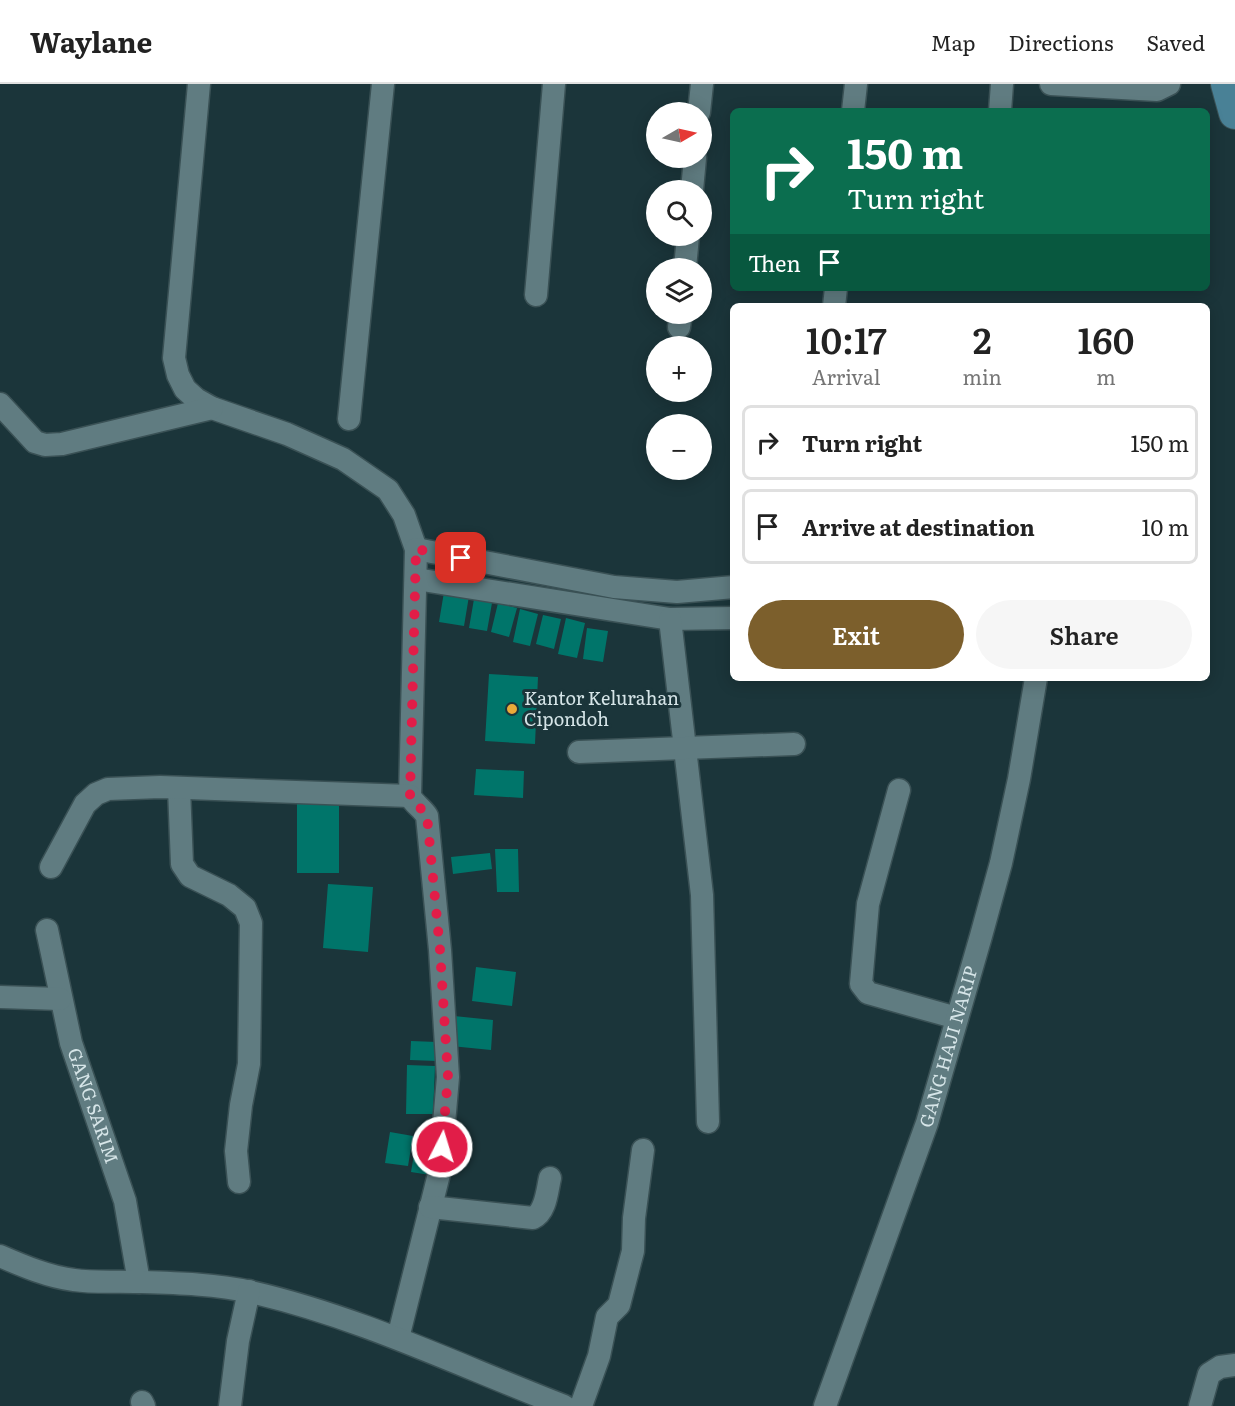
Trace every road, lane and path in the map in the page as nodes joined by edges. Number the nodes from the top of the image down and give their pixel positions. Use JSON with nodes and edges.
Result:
{"nodes":[{"id":1,"x":199,"y":84,"type":"edge"},
{"id":2,"x":383,"y":84,"type":"edge"},
{"id":3,"x":554,"y":84,"type":"edge"},
{"id":4,"x":702,"y":84,"type":"edge"},
{"id":5,"x":856,"y":84,"type":"edge"},
{"id":6,"x":1002,"y":84,"type":"edge"},
{"id":7,"x":1051,"y":84,"type":"edge"},
{"id":8,"x":1169,"y":84,"type":"edge"},
{"id":9,"x":1227,"y":84,"type":"edge"},
{"id":10,"x":700,"y":102,"type":"edge"},
{"id":11,"x":853,"y":108,"type":"edge"},
{"id":12,"x":1000,"y":108,"type":"edge"},
{"id":13,"x":1235,"y":113,"type":"edge"},
{"id":14,"x":536,"y":296,"type":"dead end"},
{"id":15,"x":0,"y":404,"type":"edge"},
{"id":16,"x":212,"y":408,"type":"junction"},
{"id":17,"x":349,"y":419,"type":"dead end"},
{"id":18,"x":416,"y":549,"type":"junction"},
{"id":19,"x":416,"y":579,"type":"junction"},
{"id":20,"x":730,"y":587,"type":"edge"},
{"id":21,"x":730,"y":618,"type":"edge"},
{"id":22,"x":670,"y":619,"type":"junction"},
{"id":23,"x":1035,"y":681,"type":"edge"},
{"id":24,"x":794,"y":744,"type":"dead end"},
{"id":25,"x":684,"y":749,"type":"junction"},
{"id":26,"x":579,"y":752,"type":"dead end"},
{"id":27,"x":179,"y":788,"type":"junction"},
{"id":28,"x":899,"y":790,"type":"dead end"},
{"id":29,"x":410,"y":796,"type":"junction"},
{"id":30,"x":51,"y":867,"type":"dead end"},
{"id":31,"x":47,"y":930,"type":"dead end"},
{"id":32,"x":0,"y":997,"type":"edge"},
{"id":33,"x":60,"y":999,"type":"junction"},
{"id":34,"x":957,"y":1018,"type":"junction"},
{"id":35,"x":708,"y":1122,"type":"dead end"},
{"id":36,"x":644,"y":1150,"type":"dead end"},
{"id":37,"x":550,"y":1178,"type":"dead end"},
{"id":38,"x":239,"y":1182,"type":"dead end"},
{"id":39,"x":430,"y":1207,"type":"junction"},
{"id":40,"x":0,"y":1256,"type":"edge"},
{"id":41,"x":139,"y":1282,"type":"junction"},
{"id":42,"x":249,"y":1291,"type":"junction"},
{"id":43,"x":398,"y":1338,"type":"junction"},
{"id":44,"x":1235,"y":1365,"type":"edge"},
{"id":45,"x":230,"y":1406,"type":"edge"},
{"id":46,"x":564,"y":1406,"type":"edge"},
{"id":47,"x":581,"y":1406,"type":"edge"},
{"id":48,"x":825,"y":1406,"type":"edge"},
{"id":49,"x":1200,"y":1406,"type":"edge"}],
"edges":[{"from":1,"to":16,"type":"street"},
{"from":2,"to":17,"type":"street"},
{"from":3,"to":14,"type":"street"},
{"from":4,"to":10,"type":"street"},
{"from":5,"to":11,"type":"street"},
{"from":6,"to":12,"type":"street"},
{"from":7,"to":8,"type":"street"},
{"from":9,"to":13,"type":"street"},
{"from":15,"to":16,"type":"street"},
{"from":16,"to":18,"type":"street"},
{"from":18,"to":19,"type":"street"},
{"from":18,"to":20,"type":"street"},
{"from":19,"to":22,"type":"street"},
{"from":19,"to":29,"type":"street"},
{"from":21,"to":22,"type":"street"},
{"from":22,"to":25,"type":"street"},
{"from":23,"to":34,"type":"street","name":"GANG HAJI NARIP"},
{"from":24,"to":25,"type":"street"},
{"from":25,"to":26,"type":"street"},
{"from":25,"to":35,"type":"street"},
{"from":27,"to":29,"type":"street"},
{"from":27,"to":30,"type":"street"},
{"from":27,"to":38,"type":"street"},
{"from":28,"to":34,"type":"street"},
{"from":29,"to":39,"type":"street"},
{"from":31,"to":33,"type":"street","name":"GANG SARIM"},
{"from":32,"to":33,"type":"street"},
{"from":33,"to":41,"type":"street","name":"GANG SARIM"},
{"from":34,"to":48,"type":"street","name":"GANG HAJI NARIP"},
{"from":36,"to":47,"type":"street"},
{"from":37,"to":39,"type":"street"},
{"from":39,"to":43,"type":"street"},
{"from":40,"to":41,"type":"street"},
{"from":41,"to":42,"type":"street"},
{"from":42,"to":43,"type":"street"},
{"from":42,"to":45,"type":"street"},
{"from":43,"to":46,"type":"street"},
{"from":44,"to":49,"type":"street"}]}
